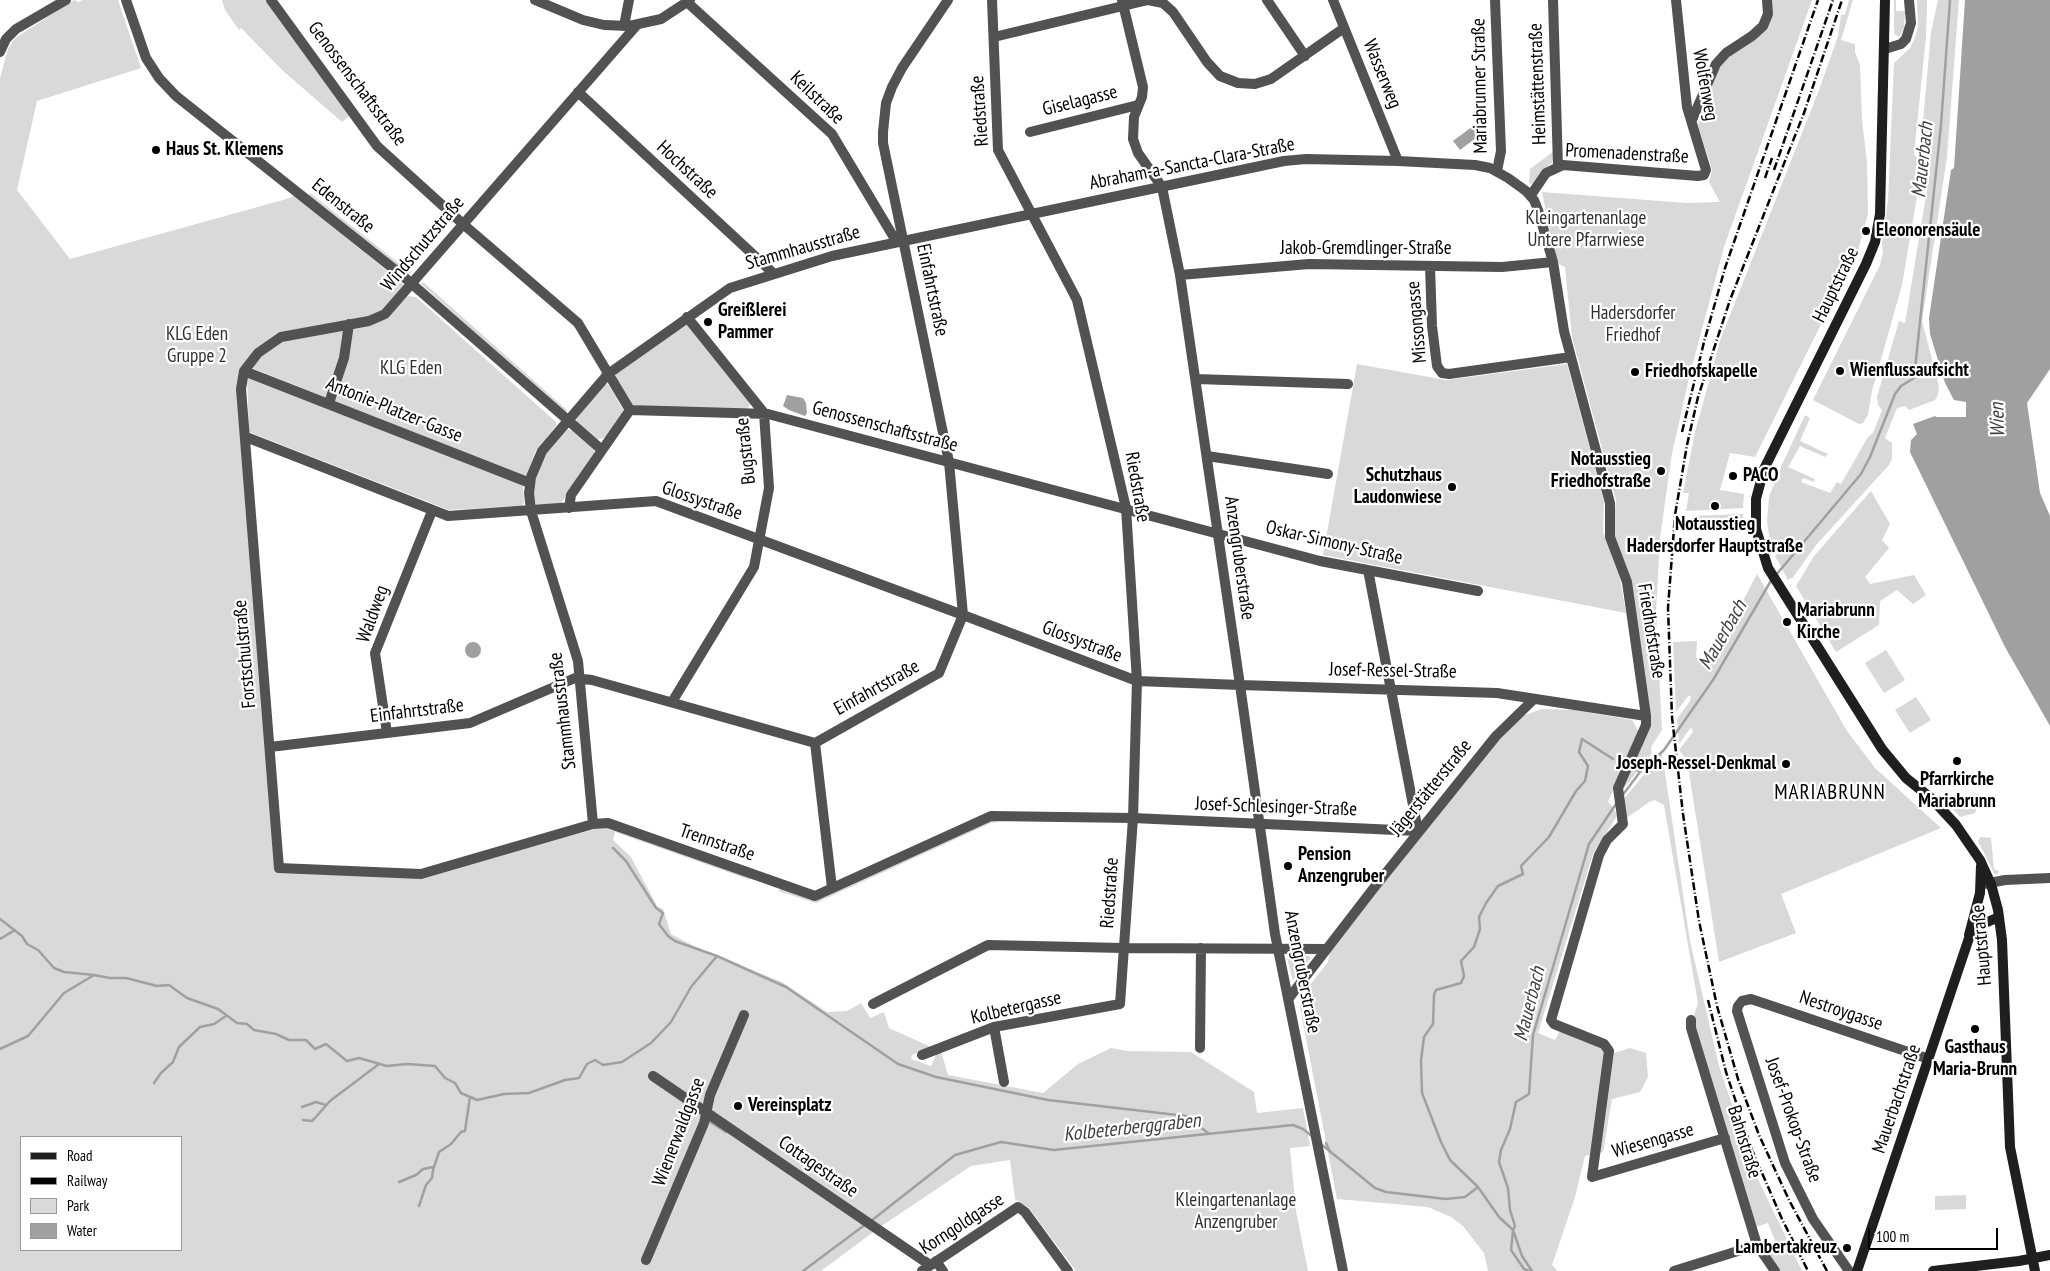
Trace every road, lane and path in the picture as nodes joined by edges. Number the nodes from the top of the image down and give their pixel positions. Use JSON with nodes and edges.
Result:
{"nodes":[{"id":1,"x":66,"y":0,"type":"edge"},
{"id":2,"x":126,"y":0,"type":"edge"},
{"id":3,"x":271,"y":0,"type":"edge"},
{"id":4,"x":535,"y":0,"type":"edge"},
{"id":5,"x":628,"y":0,"type":"edge"},
{"id":6,"x":948,"y":0,"type":"edge"},
{"id":7,"x":992,"y":0,"type":"edge"},
{"id":8,"x":1267,"y":0,"type":"edge"},
{"id":9,"x":1333,"y":0,"type":"edge"},
{"id":10,"x":1495,"y":0,"type":"edge"},
{"id":11,"x":1553,"y":0,"type":"edge"},
{"id":12,"x":1676,"y":0,"type":"edge"},
{"id":13,"x":1767,"y":0,"type":"edge"},
{"id":14,"x":1886,"y":0,"type":"edge"},
{"id":15,"x":1910,"y":0,"type":"edge"},
{"id":16,"x":688,"y":1,"type":"edge"},
{"id":17,"x":1123,"y":3,"type":"edge"},
{"id":18,"x":624,"y":26,"type":"junction"},
{"id":19,"x":636,"y":26,"type":"junction"},
{"id":20,"x":1344,"y":28,"type":"junction"},
{"id":21,"x":994,"y":37,"type":"junction"},
{"id":22,"x":1885,"y":49,"type":"junction"},
{"id":23,"x":0,"y":52,"type":"edge"},
{"id":24,"x":1305,"y":56,"type":"junction"},
{"id":25,"x":578,"y":92,"type":"junction"},
{"id":26,"x":1138,"y":105,"type":"junction"},
{"id":27,"x":1692,"y":120,"type":"junction"},
{"id":28,"x":1030,"y":132,"type":"dead end"},
{"id":29,"x":1398,"y":161,"type":"junction"},
{"id":30,"x":1558,"y":166,"type":"junction"},
{"id":31,"x":1497,"y":171,"type":"junction"},
{"id":32,"x":1704,"y":174,"type":"joint"},
{"id":33,"x":1162,"y":187,"type":"junction"},
{"id":34,"x":1535,"y":189,"type":"junction"},
{"id":35,"x":1032,"y":214,"type":"junction"},
{"id":36,"x":463,"y":224,"type":"junction"},
{"id":37,"x":900,"y":240,"type":"junction"},
{"id":38,"x":1553,"y":262,"type":"junction"},
{"id":39,"x":1430,"y":266,"type":"junction"},
{"id":40,"x":773,"y":273,"type":"junction"},
{"id":41,"x":1180,"y":275,"type":"junction"},
{"id":42,"x":411,"y":283,"type":"junction"},
{"id":43,"x":687,"y":317,"type":"junction"},
{"id":44,"x":349,"y":324,"type":"junction"},
{"id":45,"x":1571,"y":358,"type":"junction"},
{"id":46,"x":244,"y":371,"type":"junction"},
{"id":47,"x":608,"y":374,"type":"junction"},
{"id":48,"x":1196,"y":379,"type":"junction"},
{"id":49,"x":1348,"y":384,"type":"dead end"},
{"id":50,"x":329,"y":403,"type":"junction"},
{"id":51,"x":630,"y":410,"type":"junction"},
{"id":52,"x":764,"y":413,"type":"junction"},
{"id":53,"x":567,"y":420,"type":"junction"},
{"id":54,"x":246,"y":437,"type":"junction"},
{"id":55,"x":602,"y":450,"type":"junction"},
{"id":56,"x":1207,"y":456,"type":"junction"},
{"id":57,"x":949,"y":462,"type":"junction"},
{"id":58,"x":1328,"y":474,"type":"dead end"},
{"id":59,"x":530,"y":483,"type":"junction"},
{"id":60,"x":569,"y":508,"type":"junction"},
{"id":61,"x":1126,"y":508,"type":"junction"},
{"id":62,"x":432,"y":511,"type":"junction"},
{"id":63,"x":531,"y":511,"type":"junction"},
{"id":64,"x":1218,"y":533,"type":"junction"},
{"id":65,"x":760,"y":540,"type":"junction"},
{"id":66,"x":1368,"y":570,"type":"junction"},
{"id":67,"x":1478,"y":591,"type":"dead end"},
{"id":68,"x":963,"y":615,"type":"junction"},
{"id":69,"x":580,"y":678,"type":"junction"},
{"id":70,"x":1136,"y":681,"type":"junction"},
{"id":71,"x":1240,"y":685,"type":"junction"},
{"id":72,"x":1392,"y":690,"type":"junction"},
{"id":73,"x":1533,"y":700,"type":"junction"},
{"id":74,"x":672,"y":702,"type":"junction"},
{"id":75,"x":1646,"y":721,"type":"junction"},
{"id":76,"x":387,"y":733,"type":"junction"},
{"id":77,"x":815,"y":743,"type":"junction"},
{"id":78,"x":270,"y":747,"type":"junction"},
{"id":79,"x":1133,"y":818,"type":"junction"},
{"id":80,"x":593,"y":824,"type":"junction"},
{"id":81,"x":1259,"y":824,"type":"junction"},
{"id":82,"x":1418,"y":831,"type":"junction"},
{"id":83,"x":1980,"y":860,"type":"joint"},
{"id":84,"x":280,"y":868,"type":"joint"},
{"id":85,"x":2050,"y":878,"type":"edge"},
{"id":86,"x":1986,"y":884,"type":"junction"},
{"id":87,"x":832,"y":888,"type":"junction"},
{"id":88,"x":1999,"y":918,"type":"junction"},
{"id":89,"x":1969,"y":938,"type":"junction"},
{"id":90,"x":1123,"y":948,"type":"junction"},
{"id":91,"x":1201,"y":948,"type":"junction"},
{"id":92,"x":1278,"y":948,"type":"junction"},
{"id":93,"x":1326,"y":949,"type":"junction"},
{"id":94,"x":1288,"y":998,"type":"junction"},
{"id":95,"x":1742,"y":1001,"type":"joint"},
{"id":96,"x":873,"y":1004,"type":"dead end"},
{"id":97,"x":1120,"y":1004,"type":"joint"},
{"id":98,"x":744,"y":1015,"type":"dead end"},
{"id":99,"x":1691,"y":1020,"type":"dead end"},
{"id":100,"x":994,"y":1028,"type":"junction"},
{"id":101,"x":1200,"y":1048,"type":"dead end"},
{"id":102,"x":922,"y":1055,"type":"dead end"},
{"id":103,"x":1929,"y":1059,"type":"junction"},
{"id":104,"x":654,"y":1076,"type":"dead end"},
{"id":105,"x":1004,"y":1082,"type":"dead end"},
{"id":106,"x":706,"y":1112,"type":"junction"},
{"id":107,"x":1725,"y":1138,"type":"junction"},
{"id":108,"x":1757,"y":1245,"type":"junction"},
{"id":109,"x":2050,"y":1254,"type":"edge"},
{"id":110,"x":2032,"y":1258,"type":"junction"},
{"id":111,"x":646,"y":1260,"type":"dead end"},
{"id":112,"x":929,"y":1266,"type":"edge"},
{"id":113,"x":943,"y":1271,"type":"edge"},
{"id":114,"x":1068,"y":1271,"type":"edge"},
{"id":115,"x":1342,"y":1271,"type":"edge"},
{"id":116,"x":1674,"y":1271,"type":"edge"},
{"id":117,"x":1774,"y":1271,"type":"edge"},
{"id":118,"x":1849,"y":1271,"type":"edge"},
{"id":119,"x":1857,"y":1271,"type":"edge"},
{"id":120,"x":1933,"y":1271,"type":"edge"},
{"id":121,"x":2035,"y":1271,"type":"edge"}],
"edges":[{"from":1,"to":23,"type":"street"},
{"from":2,"to":42,"type":"street","name":"Edenstraße"},
{"from":3,"to":36,"type":"street","name":"Genossenschaftsstraße"},
{"from":4,"to":18,"type":"street"},
{"from":5,"to":18,"type":"street"},
{"from":6,"to":37,"type":"street","name":"Einfahrtstraße"},
{"from":7,"to":21,"type":"street","name":"Riedstraße"},
{"from":8,"to":24,"type":"street"},
{"from":9,"to":20,"type":"street","name":"Wasserweg"},
{"from":10,"to":31,"type":"street","name":"Mariabrunner Straße"},
{"from":11,"to":30,"type":"street","name":"Heimstättenstraße"},
{"from":12,"to":27,"type":"street","name":"Wolfenweg"},
{"from":13,"to":27,"type":"street"},
{"from":14,"to":22,"type":"main road","name":"Hauptstraße"},
{"from":15,"to":22,"type":"street"},
{"from":16,"to":19,"type":"street"},
{"from":16,"to":37,"type":"street","name":"Keilstraße"},
{"from":17,"to":21,"type":"street"},
{"from":17,"to":24,"type":"street"},
{"from":17,"to":26,"type":"street","name":"Anzengruberstraße"},
{"from":18,"to":19,"type":"street"},
{"from":19,"to":25,"type":"street","name":"Windschutzstraße"},
{"from":20,"to":24,"type":"street"},
{"from":20,"to":29,"type":"street","name":"Wasserweg"},
{"from":21,"to":35,"type":"street","name":"Riedstraße"},
{"from":22,"to":83,"type":"main road","name":"Hauptstraße"},
{"from":25,"to":36,"type":"street","name":"Windschutzstraße"},
{"from":25,"to":40,"type":"street","name":"Hochstraße"},
{"from":26,"to":28,"type":"street","name":"Giselagasse"},
{"from":26,"to":33,"type":"street","name":"Anzengruberstraße"},
{"from":27,"to":32,"type":"street","name":"Wolfenweg"},
{"from":29,"to":31,"type":"street","name":"Abraham-a-Sancta-Clara-Straße"},
{"from":29,"to":33,"type":"street","name":"Abraham-a-Sancta-Clara-Straße"},
{"from":30,"to":32,"type":"street","name":"Promenadenstraße"},
{"from":30,"to":34,"type":"street","name":"Promenadenstraße"},
{"from":31,"to":34,"type":"street","name":"Abraham-a-Sancta-Clara-Straße"},
{"from":33,"to":35,"type":"street","name":"Abraham-a-Sancta-Clara-Straße"},
{"from":33,"to":41,"type":"street","name":"Anzengruberstraße"},
{"from":34,"to":38,"type":"street","name":"Friedhofstraße"},
{"from":35,"to":37,"type":"street","name":"Stammhausstraße"},
{"from":35,"to":61,"type":"street","name":"Riedstraße"},
{"from":36,"to":42,"type":"street","name":"Windschutzstraße"},
{"from":36,"to":47,"type":"street","name":"Genossenschaftsstraße"},
{"from":37,"to":40,"type":"street","name":"Stammhausstraße"},
{"from":37,"to":57,"type":"street","name":"Einfahrtstraße"},
{"from":38,"to":39,"type":"street","name":"Jakob-Gremdlinger-Straße"},
{"from":38,"to":45,"type":"street","name":"Friedhofstraße"},
{"from":39,"to":41,"type":"street","name":"Jakob-Gremdlinger-Straße"},
{"from":39,"to":45,"type":"street","name":"Missongasse"},
{"from":40,"to":43,"type":"street","name":"Stammhausstraße"},
{"from":41,"to":48,"type":"street","name":"Anzengruberstraße"},
{"from":42,"to":44,"type":"street","name":"Windschutzstraße"},
{"from":42,"to":53,"type":"street","name":"Edenstraße"},
{"from":43,"to":47,"type":"street","name":"Stammhausstraße"},
{"from":43,"to":52,"type":"street","name":"Bugstraße"},
{"from":44,"to":46,"type":"street","name":"Windschutzstraße"},
{"from":44,"to":50,"type":"street"},
{"from":45,"to":75,"type":"street","name":"Friedhofstraße"},
{"from":46,"to":50,"type":"street","name":"Antonie-Platzer-Gasse"},
{"from":46,"to":54,"type":"street"},
{"from":47,"to":51,"type":"street","name":"Genossenschaftsstraße"},
{"from":47,"to":53,"type":"street","name":"Stammhausstraße"},
{"from":48,"to":49,"type":"street"},
{"from":48,"to":56,"type":"street","name":"Anzengruberstraße"},
{"from":50,"to":59,"type":"street","name":"Antonie-Platzer-Gasse"},
{"from":51,"to":52,"type":"street","name":"Genossenschaftsstraße"},
{"from":51,"to":55,"type":"street"},
{"from":52,"to":57,"type":"street","name":"Genossenschaftsstraße"},
{"from":52,"to":65,"type":"street","name":"Bugstraße"},
{"from":53,"to":55,"type":"street","name":"Edenstraße"},
{"from":53,"to":59,"type":"street","name":"Stammhausstraße"},
{"from":54,"to":62,"type":"street","name":"Glossystraße"},
{"from":54,"to":78,"type":"street","name":"Forstschulstraße"},
{"from":55,"to":60,"type":"street"},
{"from":56,"to":58,"type":"street"},
{"from":56,"to":64,"type":"street","name":"Anzengruberstraße"},
{"from":57,"to":61,"type":"street","name":"Genossenschaftsstraße"},
{"from":57,"to":68,"type":"street","name":"Einfahrtstraße"},
{"from":59,"to":63,"type":"street","name":"Stammhausstraße"},
{"from":60,"to":63,"type":"street","name":"Glossystraße"},
{"from":60,"to":65,"type":"street","name":"Glossystraße"},
{"from":61,"to":64,"type":"street","name":"Oskar-Simony-Straße"},
{"from":61,"to":70,"type":"street","name":"Riedstraße"},
{"from":62,"to":63,"type":"street","name":"Glossystraße"},
{"from":62,"to":76,"type":"street","name":"Waldweg"},
{"from":63,"to":69,"type":"street","name":"Stammhausstraße"},
{"from":64,"to":66,"type":"street","name":"Oskar-Simony-Straße"},
{"from":64,"to":71,"type":"street","name":"Anzengruberstraße"},
{"from":65,"to":68,"type":"street","name":"Glossystraße"},
{"from":65,"to":74,"type":"street","name":"Bugstraße"},
{"from":66,"to":67,"type":"street","name":"Oskar-Simony-Straße"},
{"from":66,"to":72,"type":"street"},
{"from":68,"to":70,"type":"street","name":"Glossystraße"},
{"from":68,"to":77,"type":"street","name":"Einfahrtstraße"},
{"from":69,"to":74,"type":"street"},
{"from":69,"to":76,"type":"street","name":"Einfahrtstraße"},
{"from":69,"to":80,"type":"street","name":"Stammhausstraße"},
{"from":70,"to":71,"type":"street","name":"Josef-Ressel-Straße"},
{"from":70,"to":79,"type":"street","name":"Riedstraße"},
{"from":71,"to":72,"type":"street","name":"Josef-Ressel-Straße"},
{"from":71,"to":81,"type":"street","name":"Anzengruberstraße"},
{"from":72,"to":73,"type":"street","name":"Josef-Ressel-Straße"},
{"from":72,"to":82,"type":"street"},
{"from":73,"to":75,"type":"street","name":"Josef-Ressel-Straße"},
{"from":73,"to":82,"type":"street","name":"Jägerstätterstraße"},
{"from":74,"to":77,"type":"street"},
{"from":75,"to":107,"type":"street","name":"Wiesengasse"},
{"from":76,"to":78,"type":"street","name":"Einfahrtstraße"},
{"from":77,"to":87,"type":"street"},
{"from":78,"to":84,"type":"street","name":"Forstschulstraße"},
{"from":79,"to":81,"type":"street","name":"Josef-Schlesinger-Straße"},
{"from":79,"to":87,"type":"street","name":"Trennstraße"},
{"from":79,"to":90,"type":"street","name":"Riedstraße"},
{"from":80,"to":84,"type":"street","name":"Trennstraße"},
{"from":80,"to":87,"type":"street","name":"Trennstraße"},
{"from":81,"to":82,"type":"street","name":"Josef-Schlesinger-Straße"},
{"from":81,"to":92,"type":"street","name":"Anzengruberstraße"},
{"from":82,"to":93,"type":"street","name":"Jägerstätterstraße"},
{"from":83,"to":86,"type":"main road","name":"Mauerbachstraße"},
{"from":85,"to":86,"type":"street"},
{"from":86,"to":88,"type":"main road","name":"Hauptstraße"},
{"from":86,"to":89,"type":"main road","name":"Mauerbachstraße"},
{"from":88,"to":89,"type":"main road"},
{"from":88,"to":110,"type":"main road","name":"Hauptstraße"},
{"from":89,"to":103,"type":"main road","name":"Mauerbachstraße"},
{"from":90,"to":91,"type":"street"},
{"from":90,"to":96,"type":"street"},
{"from":90,"to":97,"type":"street","name":"Riedstraße"},
{"from":91,"to":92,"type":"street"},
{"from":91,"to":101,"type":"street"},
{"from":92,"to":93,"type":"street"},
{"from":92,"to":94,"type":"street","name":"Anzengruberstraße"},
{"from":93,"to":94,"type":"street","name":"Jägerstätterstraße"},
{"from":94,"to":115,"type":"street","name":"Anzengruberstraße"},
{"from":95,"to":103,"type":"street","name":"Nestroygasse"},
{"from":95,"to":118,"type":"street","name":"Josef-Prokop-Straße"},
{"from":97,"to":100,"type":"street","name":"Kolbetergasse"},
{"from":98,"to":106,"type":"street","name":"Wienerwaldgasse"},
{"from":99,"to":107,"type":"street","name":"Bahnstraße"},
{"from":100,"to":102,"type":"street","name":"Kolbetergasse"},
{"from":100,"to":105,"type":"street"},
{"from":103,"to":119,"type":"main road","name":"Mauerbachstraße"},
{"from":104,"to":106,"type":"street","name":"Cottagestraße"},
{"from":106,"to":111,"type":"street","name":"Wienerwaldgasse"},
{"from":106,"to":112,"type":"street","name":"Cottagestraße"},
{"from":107,"to":108,"type":"street","name":"Bahnstraße"},
{"from":108,"to":116,"type":"street"},
{"from":108,"to":117,"type":"street","name":"Bahnstraße"},
{"from":109,"to":110,"type":"main road"},
{"from":110,"to":120,"type":"main road"},
{"from":110,"to":121,"type":"main road","name":"Hauptstraße"},
{"from":112,"to":113,"type":"street"},
{"from":112,"to":114,"type":"street","name":"Korngoldgasse"}]}
